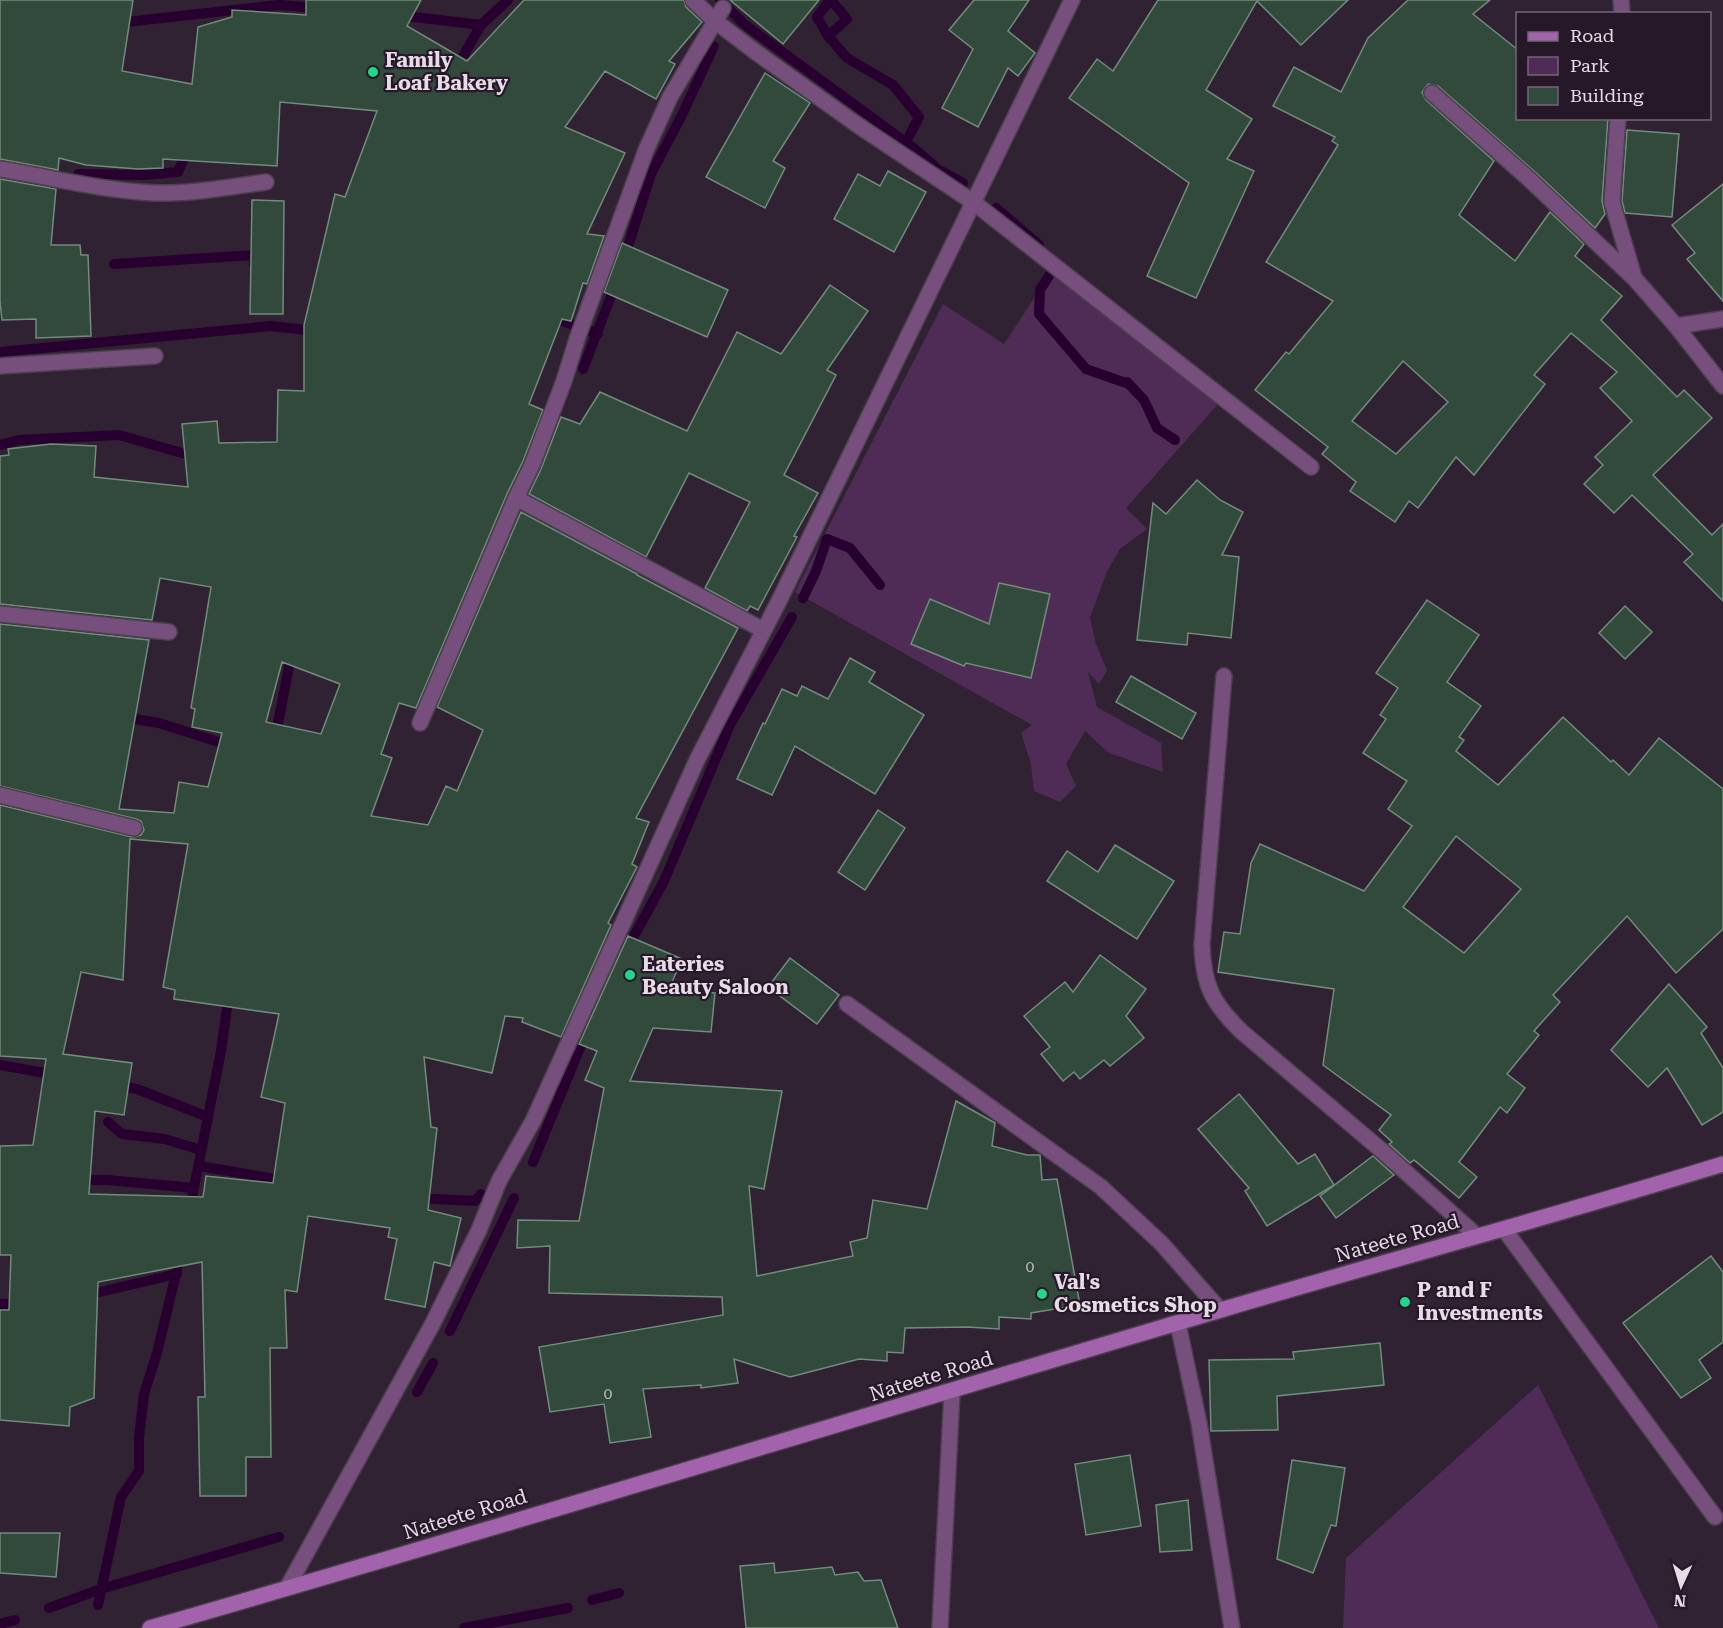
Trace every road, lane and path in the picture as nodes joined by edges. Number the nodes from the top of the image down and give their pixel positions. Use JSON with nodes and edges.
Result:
{"nodes":[{"id":1,"x":693,"y":0,"type":"edge"},
{"id":2,"x":1072,"y":0,"type":"edge"},
{"id":3,"x":719,"y":14,"type":"junction"},
{"id":4,"x":1432,"y":93,"type":"dead end"},
{"id":5,"x":1618,"y":120,"type":"edge"},
{"id":6,"x":0,"y":169,"type":"edge"},
{"id":7,"x":266,"y":182,"type":"dead end"},
{"id":8,"x":973,"y":202,"type":"junction"},
{"id":9,"x":1635,"y":279,"type":"junction"},
{"id":10,"x":1723,"y":319,"type":"edge"},
{"id":11,"x":1676,"y":326,"type":"junction"},
{"id":12,"x":155,"y":356,"type":"dead end"},
{"id":13,"x":0,"y":366,"type":"edge"},
{"id":14,"x":1723,"y":386,"type":"edge"},
{"id":15,"x":1311,"y":466,"type":"dead end"},
{"id":16,"x":516,"y":498,"type":"junction"},
{"id":17,"x":0,"y":614,"type":"edge"},
{"id":18,"x":763,"y":630,"type":"junction"},
{"id":19,"x":169,"y":632,"type":"dead end"},
{"id":20,"x":1224,"y":676,"type":"dead end"},
{"id":21,"x":420,"y":723,"type":"dead end"},
{"id":22,"x":0,"y":795,"type":"edge"},
{"id":23,"x":134,"y":828,"type":"dead end"},
{"id":24,"x":847,"y":1004,"type":"dead end"},
{"id":25,"x":1723,"y":1164,"type":"edge"},
{"id":26,"x":1504,"y":1229,"type":"junction"},
{"id":27,"x":1477,"y":1236,"type":"junction"},
{"id":28,"x":1220,"y":1310,"type":"junction"},
{"id":29,"x":1179,"y":1324,"type":"junction"},
{"id":30,"x":952,"y":1392,"type":"junction"},
{"id":31,"x":1715,"y":1517,"type":"dead end"},
{"id":32,"x":287,"y":1588,"type":"junction"},
{"id":33,"x":150,"y":1628,"type":"edge"},
{"id":34,"x":940,"y":1628,"type":"edge"},
{"id":35,"x":1232,"y":1628,"type":"edge"}],
"edges":[{"from":1,"to":3,"type":"street"},
{"from":2,"to":8,"type":"street"},
{"from":3,"to":8,"type":"street"},
{"from":3,"to":16,"type":"street"},
{"from":4,"to":9,"type":"street"},
{"from":5,"to":9,"type":"street"},
{"from":6,"to":7,"type":"street"},
{"from":8,"to":15,"type":"street"},
{"from":8,"to":18,"type":"street"},
{"from":9,"to":11,"type":"street"},
{"from":10,"to":11,"type":"street"},
{"from":11,"to":14,"type":"street"},
{"from":12,"to":13,"type":"street"},
{"from":16,"to":18,"type":"street"},
{"from":16,"to":21,"type":"street"},
{"from":17,"to":19,"type":"street"},
{"from":18,"to":32,"type":"street"},
{"from":20,"to":27,"type":"street"},
{"from":22,"to":23,"type":"street"},
{"from":24,"to":28,"type":"street"},
{"from":25,"to":26,"type":"main road","name":"Nateete Road"},
{"from":26,"to":27,"type":"main road","name":"Nateete Road"},
{"from":26,"to":31,"type":"street"},
{"from":27,"to":28,"type":"main road","name":"Nateete Road"},
{"from":28,"to":29,"type":"main road","name":"Nateete Road"},
{"from":29,"to":30,"type":"main road","name":"Nateete Road"},
{"from":29,"to":35,"type":"street"},
{"from":30,"to":32,"type":"main road","name":"Nateete Road"},
{"from":30,"to":34,"type":"street"},
{"from":32,"to":33,"type":"main road","name":"Nateete Road"}]}
